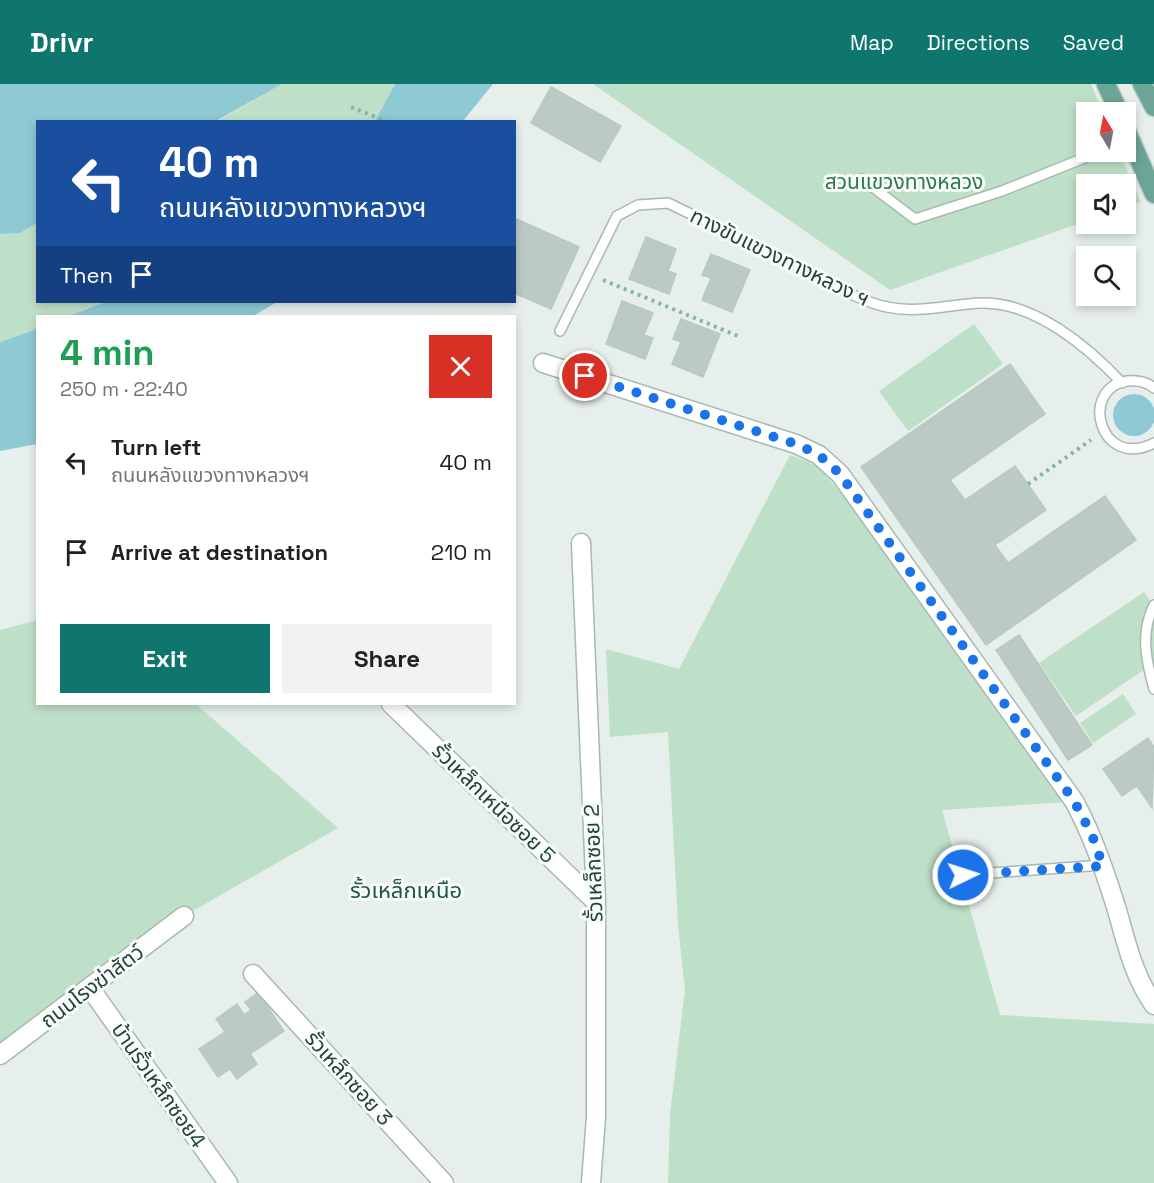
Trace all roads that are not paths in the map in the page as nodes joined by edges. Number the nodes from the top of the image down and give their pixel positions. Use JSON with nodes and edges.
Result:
{"nodes":[{"id":1,"x":1106,"y":84,"type":"edge"},
{"id":2,"x":1142,"y":84,"type":"edge"},
{"id":3,"x":1114,"y":102,"type":"edge"},
{"id":4,"x":1154,"y":107,"type":"edge"},
{"id":5,"x":1136,"y":155,"type":"edge"},
{"id":6,"x":1076,"y":161,"type":"edge"},
{"id":7,"x":862,"y":179,"type":"dead end"},
{"id":8,"x":1154,"y":194,"type":"edge"},
{"id":9,"x":560,"y":331,"type":"dead end"},
{"id":10,"x":543,"y":363,"type":"dead end"},
{"id":11,"x":1122,"y":382,"type":"junction"},
{"id":12,"x":1154,"y":388,"type":"edge"},
{"id":13,"x":1154,"y":443,"type":"edge"},
{"id":14,"x":581,"y":543,"type":"dead end"},
{"id":15,"x":1154,"y":605,"type":"edge"},
{"id":16,"x":1154,"y":689,"type":"edge"},
{"id":17,"x":392,"y":705,"type":"edge"},
{"id":18,"x":1103,"y":866,"type":"junction"},
{"id":19,"x":963,"y":875,"type":"dead end"},
{"id":20,"x":596,"y":902,"type":"junction"},
{"id":21,"x":184,"y":916,"type":"dead end"},
{"id":22,"x":254,"y":974,"type":"dead end"},
{"id":23,"x":90,"y":988,"type":"junction"},
{"id":24,"x":1154,"y":1005,"type":"edge"},
{"id":25,"x":0,"y":1055,"type":"edge"},
{"id":26,"x":228,"y":1183,"type":"edge"},
{"id":27,"x":444,"y":1183,"type":"edge"},
{"id":28,"x":591,"y":1183,"type":"edge"}],
"edges":[{"from":1,"to":3,"type":"main road"},
{"from":2,"to":4,"type":"main road"},
{"from":5,"to":8,"type":"main road"},
{"from":6,"to":7,"type":"lane"},
{"from":9,"to":11,"type":"lane","name":"ทางขับแขวงทางหลวง ฯ"},
{"from":10,"to":18,"type":"street"},
{"from":11,"to":12,"type":"lane"},
{"from":11,"to":13,"type":"lane"},
{"from":14,"to":20,"type":"street","name":"รั้วเหล็กซอย 2"},
{"from":15,"to":16,"type":"lane"},
{"from":17,"to":20,"type":"street","name":"รั้วเหล็กเหนือซอย 5"},
{"from":18,"to":19,"type":"lane"},
{"from":18,"to":24,"type":"street"},
{"from":20,"to":28,"type":"street","name":"รั้วเหล็กซอย 2"},
{"from":21,"to":23,"type":"street","name":"ถนนโรงฆ่าสัตว์"},
{"from":22,"to":27,"type":"street","name":"รั้วเหล็กซอย 3"},
{"from":23,"to":25,"type":"street","name":"ถนนโรงฆ่าสัตว์"},
{"from":23,"to":26,"type":"street","name":"บ้านรั้วเหล็กซอย4"}]}
